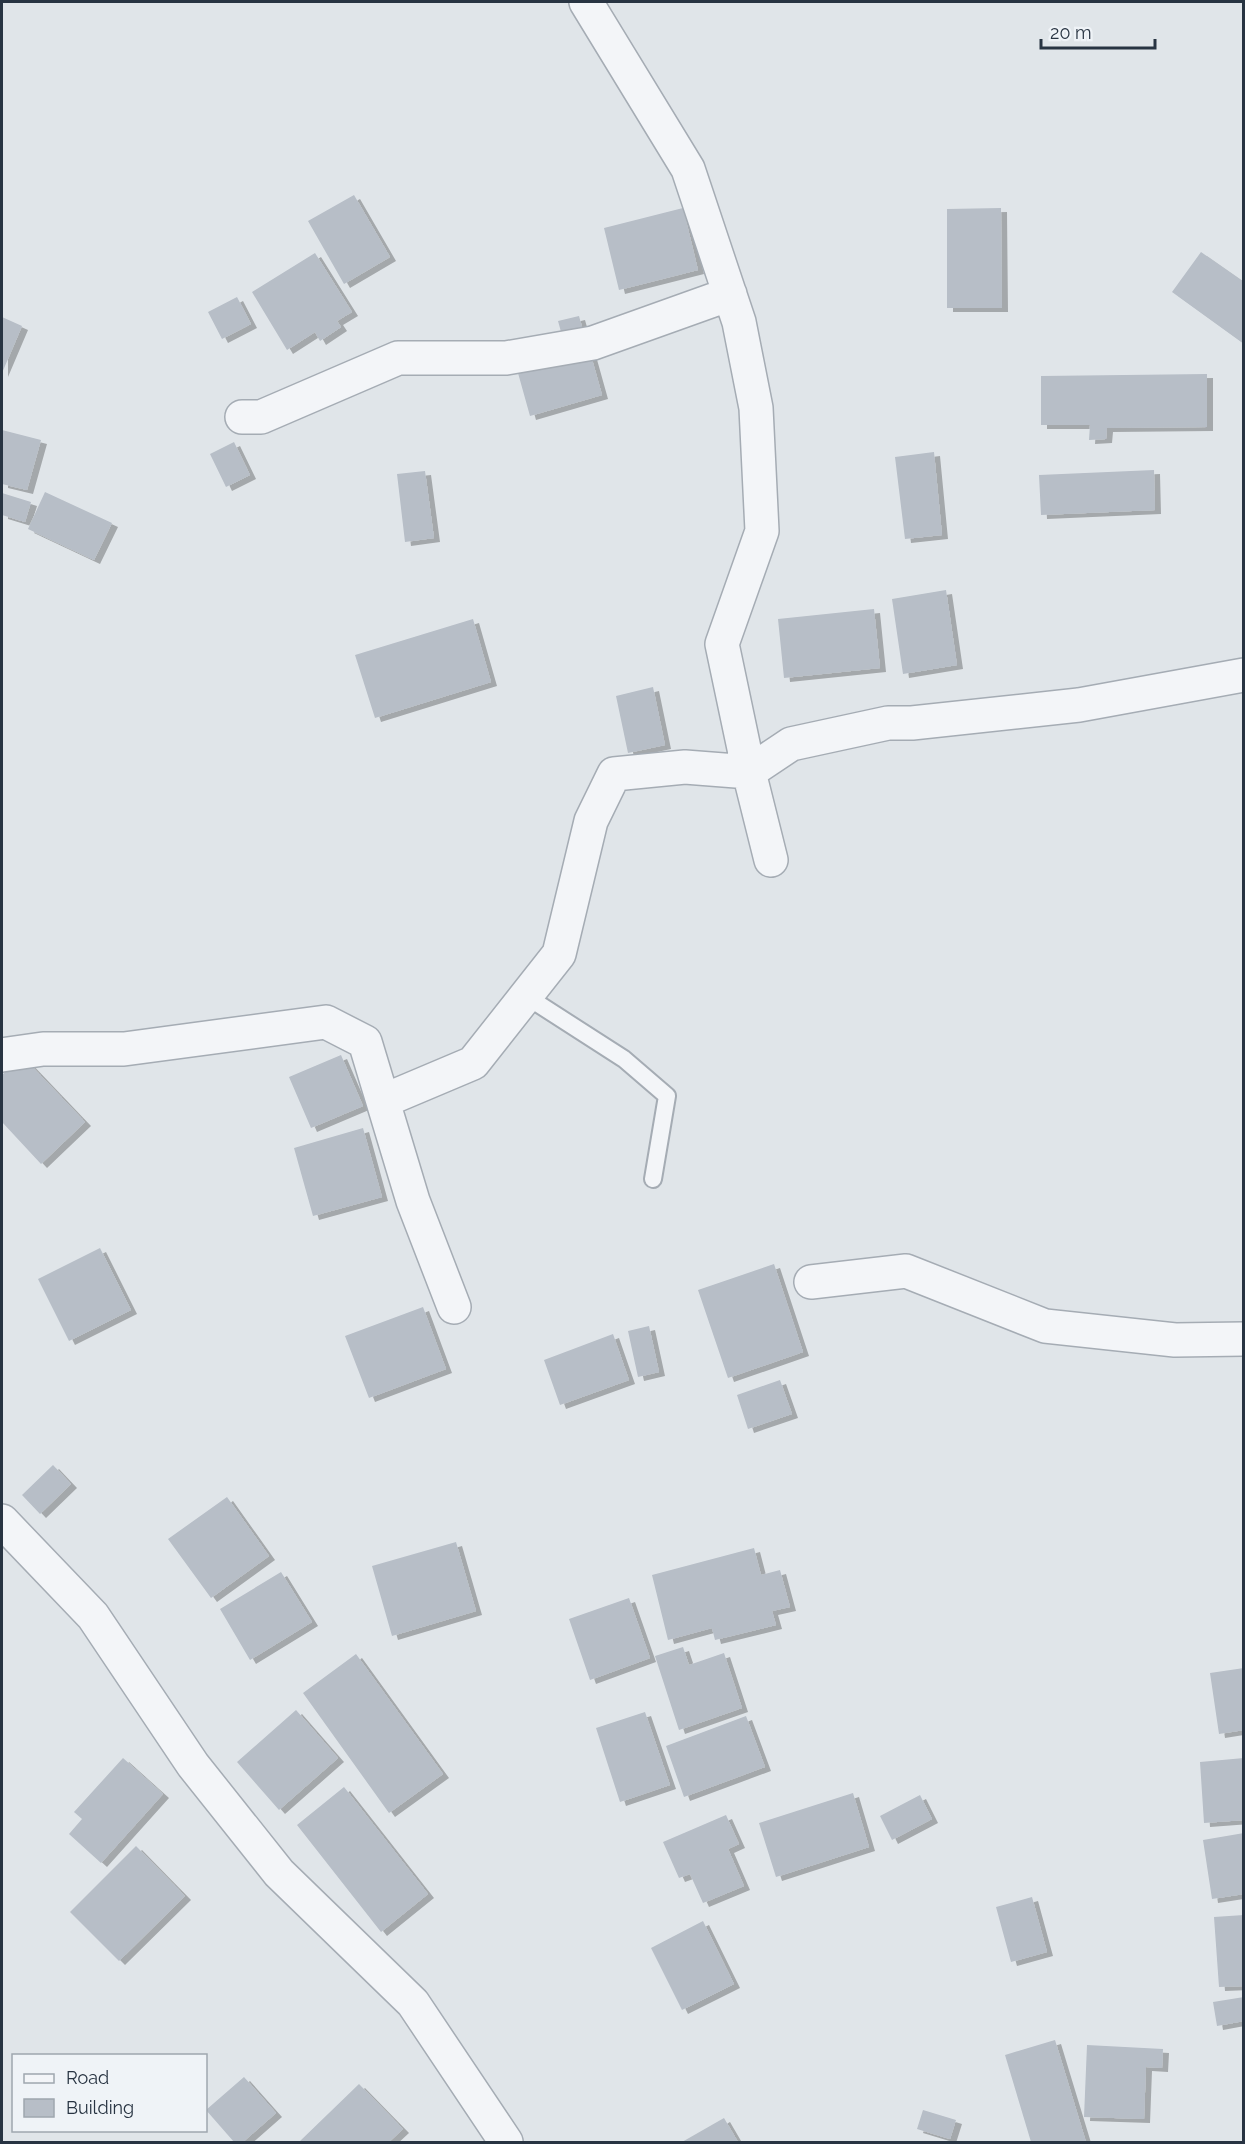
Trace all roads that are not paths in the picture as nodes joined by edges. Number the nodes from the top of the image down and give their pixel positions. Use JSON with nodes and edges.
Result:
{"nodes":[{"id":1,"x":586,"y":2,"type":"edge"},
{"id":2,"x":730,"y":294,"type":"junction"},
{"id":3,"x":242,"y":417,"type":"dead end"},
{"id":4,"x":1244,"y":675,"type":"edge"},
{"id":5,"x":749,"y":772,"type":"junction"},
{"id":6,"x":771,"y":860,"type":"dead end"},
{"id":7,"x":526,"y":996,"type":"junction"},
{"id":8,"x":2,"y":1055,"type":"edge"},
{"id":9,"x":382,"y":1101,"type":"junction"},
{"id":10,"x":654,"y":1179,"type":"dead end"},
{"id":11,"x":811,"y":1282,"type":"dead end"},
{"id":12,"x":454,"y":1307,"type":"dead end"},
{"id":13,"x":1244,"y":1339,"type":"edge"},
{"id":14,"x":2,"y":1521,"type":"edge"},
{"id":15,"x":506,"y":2142,"type":"edge"}],
"edges":[{"from":1,"to":2,"type":"street"},
{"from":2,"to":3,"type":"street"},
{"from":2,"to":5,"type":"street"},
{"from":4,"to":5,"type":"street"},
{"from":5,"to":6,"type":"street"},
{"from":5,"to":7,"type":"street"},
{"from":7,"to":9,"type":"street"},
{"from":7,"to":10,"type":"lane"},
{"from":8,"to":9,"type":"street"},
{"from":9,"to":12,"type":"street"},
{"from":11,"to":13,"type":"street"},
{"from":14,"to":15,"type":"street"}]}
